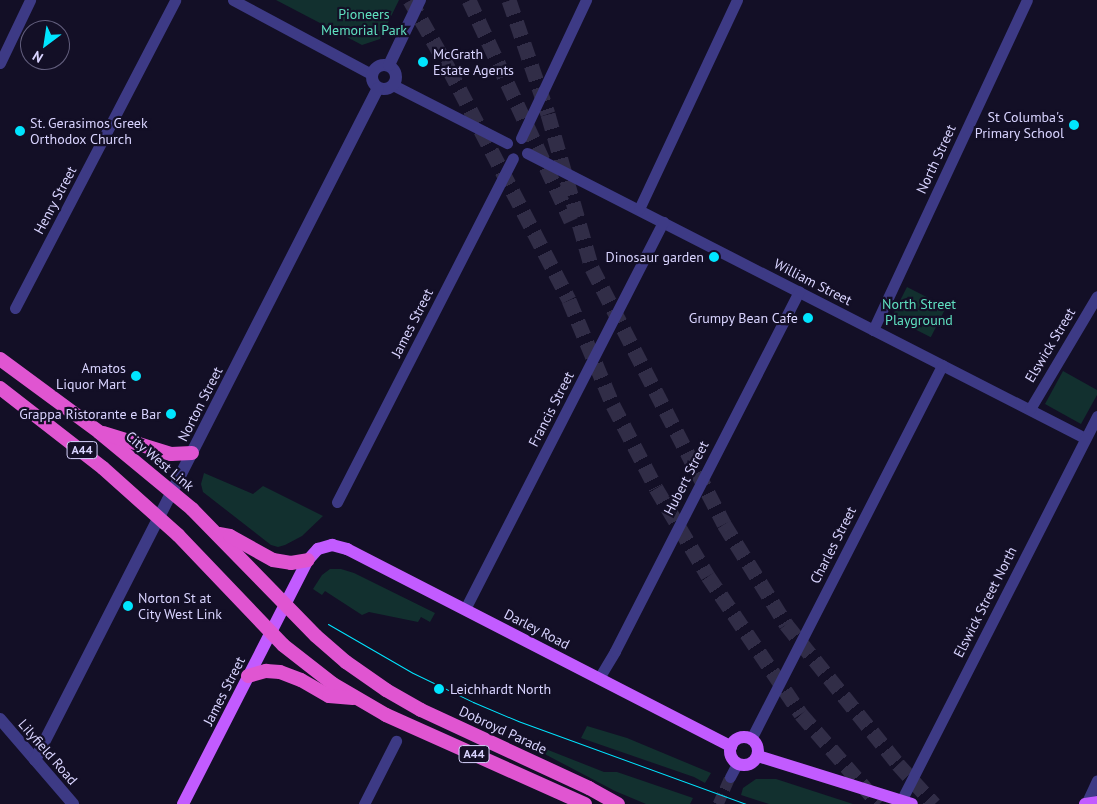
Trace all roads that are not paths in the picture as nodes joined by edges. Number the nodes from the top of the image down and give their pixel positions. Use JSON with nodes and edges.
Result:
{"nodes":[{"id":1,"x":30,"y":0,"type":"edge"},
{"id":2,"x":175,"y":0,"type":"edge"},
{"id":3,"x":233,"y":0,"type":"edge"},
{"id":4,"x":420,"y":0,"type":"edge"},
{"id":5,"x":586,"y":0,"type":"edge"},
{"id":6,"x":737,"y":0,"type":"edge"},
{"id":7,"x":1027,"y":0,"type":"edge"},
{"id":8,"x":0,"y":63,"type":"edge"},
{"id":9,"x":389,"y":65,"type":"junction"},
{"id":10,"x":371,"y":74,"type":"junction"},
{"id":11,"x":393,"y":85,"type":"junction"},
{"id":12,"x":378,"y":88,"type":"junction"},
{"id":13,"x":521,"y":138,"type":"junction"},
{"id":14,"x":507,"y":143,"type":"junction"},
{"id":15,"x":527,"y":153,"type":"junction"},
{"id":16,"x":512,"y":158,"type":"junction"},
{"id":17,"x":639,"y":210,"type":"junction"},
{"id":18,"x":663,"y":222,"type":"junction"},
{"id":19,"x":799,"y":291,"type":"junction"},
{"id":20,"x":1097,"y":296,"type":"edge"},
{"id":21,"x":15,"y":308,"type":"dead end"},
{"id":22,"x":873,"y":330,"type":"junction"},
{"id":23,"x":0,"y":359,"type":"edge"},
{"id":24,"x":942,"y":365,"type":"junction"},
{"id":25,"x":0,"y":388,"type":"edge"},
{"id":26,"x":1030,"y":409,"type":"junction"},
{"id":27,"x":1097,"y":416,"type":"edge"},
{"id":28,"x":99,"y":432,"type":"junction"},
{"id":29,"x":1085,"y":438,"type":"junction"},
{"id":30,"x":192,"y":454,"type":"junction"},
{"id":31,"x":172,"y":493,"type":"junction"},
{"id":32,"x":337,"y":502,"type":"dead end"},
{"id":33,"x":159,"y":518,"type":"junction"},
{"id":34,"x":215,"y":533,"type":"junction"},
{"id":35,"x":327,"y":546,"type":"joint"},
{"id":36,"x":308,"y":560,"type":"junction"},
{"id":37,"x":285,"y":605,"type":"junction"},
{"id":38,"x":465,"y":610,"type":"junction"},
{"id":39,"x":270,"y":632,"type":"junction"},
{"id":40,"x":248,"y":676,"type":"junction"},
{"id":41,"x":599,"y":678,"type":"junction"},
{"id":42,"x":359,"y":699,"type":"junction"},
{"id":43,"x":0,"y":719,"type":"edge"},
{"id":44,"x":751,"y":739,"type":"junction"},
{"id":45,"x":396,"y":741,"type":"dead end"},
{"id":46,"x":731,"y":746,"type":"junction"},
{"id":47,"x":758,"y":756,"type":"junction"},
{"id":48,"x":35,"y":760,"type":"junction"},
{"id":49,"x":738,"y":764,"type":"junction"},
{"id":50,"x":730,"y":777,"type":"tunnel mouth"},
{"id":51,"x":1097,"y":780,"type":"edge"},
{"id":52,"x":906,"y":802,"type":"edge"},
{"id":53,"x":1097,"y":802,"type":"edge"},
{"id":54,"x":73,"y":804,"type":"edge"},
{"id":55,"x":183,"y":804,"type":"edge"},
{"id":56,"x":364,"y":804,"type":"edge"},
{"id":57,"x":585,"y":804,"type":"edge"},
{"id":58,"x":618,"y":804,"type":"edge"},
{"id":59,"x":1086,"y":804,"type":"edge"}],
"edges":[{"from":1,"to":8,"type":"street"},
{"from":2,"to":21,"type":"street","name":"Henry Street"},
{"from":3,"to":10,"type":"street"},
{"from":4,"to":9,"type":"street"},
{"from":5,"to":13,"type":"street"},
{"from":6,"to":17,"type":"street"},
{"from":7,"to":22,"type":"street","name":"North Street"},
{"from":9,"to":10,"type":"street"},
{"from":9,"to":11,"type":"street"},
{"from":10,"to":12,"type":"street"},
{"from":11,"to":12,"type":"street"},
{"from":11,"to":14,"type":"street"},
{"from":12,"to":30,"type":"street","name":"Norton Street"},
{"from":13,"to":14,"type":"street"},
{"from":13,"to":15,"type":"street"},
{"from":14,"to":16,"type":"street"},
{"from":15,"to":16,"type":"street"},
{"from":15,"to":17,"type":"street","name":"William Street"},
{"from":16,"to":32,"type":"street","name":"James Street"},
{"from":17,"to":18,"type":"street","name":"William Street"},
{"from":18,"to":19,"type":"street","name":"William Street"},
{"from":18,"to":38,"type":"street","name":"Francis Street"},
{"from":19,"to":22,"type":"street","name":"William Street"},
{"from":19,"to":41,"type":"street","name":"Hubert Street"},
{"from":20,"to":26,"type":"street","name":"Elswick Street"},
{"from":22,"to":24,"type":"street","name":"William Street"},
{"from":23,"to":28,"type":"highway","name":"City West Link","number":"A44"},
{"from":24,"to":26,"type":"street","name":"William Street"},
{"from":24,"to":44,"type":"street","name":"Charles Street"},
{"from":25,"to":33,"type":"highway","number":"A44"},
{"from":26,"to":29,"type":"street","name":"William Street"},
{"from":27,"to":29,"type":"street","name":"Elswick Street North"},
{"from":28,"to":30,"type":"highway"},
{"from":28,"to":31,"type":"highway","name":"City West Link","number":"A44"},
{"from":29,"to":52,"type":"street","name":"Elswick Street North"},
{"from":30,"to":31,"type":"street","name":"Norton Street"},
{"from":31,"to":33,"type":"street","name":"Norton Street"},
{"from":31,"to":34,"type":"highway","name":"City West Link","number":"A44"},
{"from":33,"to":39,"type":"highway","number":"A44"},
{"from":33,"to":48,"type":"street","name":"Norton Street"},
{"from":34,"to":36,"type":"highway"},
{"from":34,"to":37,"type":"highway","name":"City West Link","number":"A44"},
{"from":35,"to":36,"type":"main road","name":"James Street"},
{"from":35,"to":38,"type":"main road","name":"Darley Road"},
{"from":36,"to":37,"type":"main road","name":"James Street"},
{"from":37,"to":39,"type":"main road","name":"James Street"},
{"from":37,"to":58,"type":"highway","name":"Dobroyd Parade","number":"A44"},
{"from":38,"to":41,"type":"main road","name":"Darley Road"},
{"from":39,"to":40,"type":"main road","name":"James Street"},
{"from":39,"to":42,"type":"highway","number":"A44"},
{"from":40,"to":42,"type":"highway"},
{"from":40,"to":55,"type":"main road","name":"James Street"},
{"from":41,"to":46,"type":"main road","name":"Darley Road"},
{"from":42,"to":57,"type":"highway","number":"A44"},
{"from":43,"to":48,"type":"street","name":"Lilyfield Road"},
{"from":44,"to":46,"type":"main road"},
{"from":44,"to":47,"type":"main road"},
{"from":45,"to":56,"type":"street"},
{"from":46,"to":49,"type":"main road"},
{"from":47,"to":49,"type":"main road"},
{"from":47,"to":52,"type":"main road"},
{"from":48,"to":54,"type":"street","name":"Lilyfield Road"},
{"from":49,"to":50,"type":"street"},
{"from":51,"to":59,"type":"street"},
{"from":53,"to":59,"type":"main road"}]}
